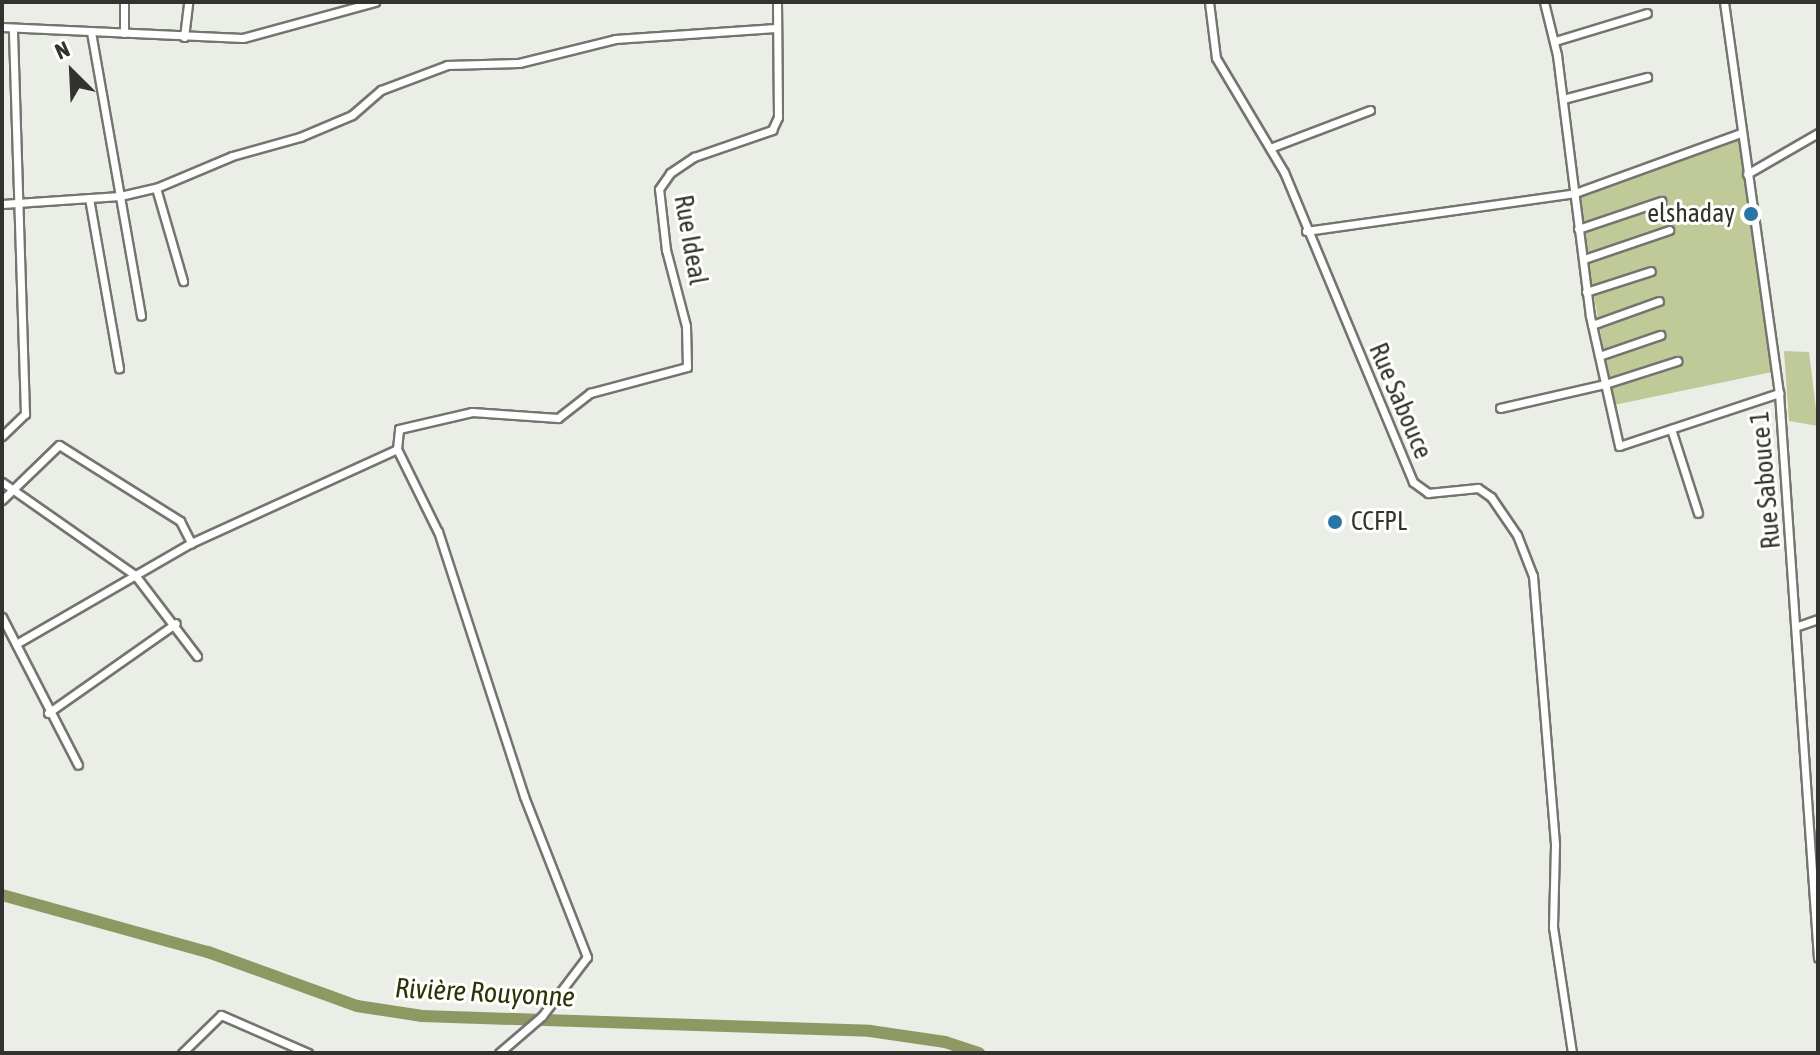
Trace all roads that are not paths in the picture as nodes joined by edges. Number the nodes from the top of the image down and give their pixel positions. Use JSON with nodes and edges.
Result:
{"nodes":[{"id":1,"x":124,"y":2,"type":"edge"},
{"id":2,"x":188,"y":2,"type":"edge"},
{"id":3,"x":375,"y":2,"type":"edge"},
{"id":4,"x":777,"y":2,"type":"edge"},
{"id":5,"x":1209,"y":2,"type":"edge"},
{"id":6,"x":1544,"y":2,"type":"edge"},
{"id":7,"x":1724,"y":2,"type":"edge"},
{"id":8,"x":1647,"y":13,"type":"dead end"},
{"id":9,"x":2,"y":27,"type":"edge"},
{"id":10,"x":13,"y":28,"type":"junction"},
{"id":11,"x":776,"y":28,"type":"junction"},
{"id":12,"x":91,"y":32,"type":"junction"},
{"id":13,"x":124,"y":33,"type":"junction"},
{"id":14,"x":184,"y":37,"type":"junction"},
{"id":15,"x":1555,"y":41,"type":"junction"},
{"id":16,"x":1647,"y":77,"type":"dead end"},
{"id":17,"x":1563,"y":99,"type":"junction"},
{"id":18,"x":1370,"y":110,"type":"dead end"},
{"id":19,"x":1741,"y":133,"type":"junction"},
{"id":20,"x":1818,"y":133,"type":"edge"},
{"id":21,"x":1270,"y":148,"type":"junction"},
{"id":22,"x":1747,"y":174,"type":"junction"},
{"id":23,"x":156,"y":188,"type":"junction"},
{"id":24,"x":1575,"y":193,"type":"junction"},
{"id":25,"x":120,"y":196,"type":"junction"},
{"id":26,"x":89,"y":198,"type":"junction"},
{"id":27,"x":20,"y":201,"type":"junction"},
{"id":28,"x":1661,"y":201,"type":"dead end"},
{"id":29,"x":2,"y":204,"type":"edge"},
{"id":30,"x":1578,"y":229,"type":"junction"},
{"id":31,"x":1669,"y":230,"type":"dead end"},
{"id":32,"x":1306,"y":231,"type":"junction"},
{"id":33,"x":1584,"y":259,"type":"junction"},
{"id":34,"x":1651,"y":271,"type":"dead end"},
{"id":35,"x":183,"y":281,"type":"dead end"},
{"id":36,"x":1586,"y":292,"type":"junction"},
{"id":37,"x":1659,"y":301,"type":"dead end"},
{"id":38,"x":141,"y":316,"type":"dead end"},
{"id":39,"x":1592,"y":325,"type":"junction"},
{"id":40,"x":1660,"y":335,"type":"dead end"},
{"id":41,"x":1599,"y":356,"type":"junction"},
{"id":42,"x":1677,"y":361,"type":"dead end"},
{"id":43,"x":119,"y":368,"type":"dead end"},
{"id":44,"x":1605,"y":384,"type":"junction"},
{"id":45,"x":1779,"y":393,"type":"junction"},
{"id":46,"x":1500,"y":408,"type":"dead end"},
{"id":47,"x":1671,"y":429,"type":"junction"},
{"id":48,"x":2,"y":436,"type":"edge"},
{"id":49,"x":397,"y":449,"type":"junction"},
{"id":50,"x":2,"y":482,"type":"edge"},
{"id":51,"x":12,"y":490,"type":"junction"},
{"id":52,"x":2,"y":500,"type":"edge"},
{"id":53,"x":1698,"y":513,"type":"dead end"},
{"id":54,"x":191,"y":543,"type":"junction"},
{"id":55,"x":135,"y":575,"type":"junction"},
{"id":56,"x":2,"y":617,"type":"edge"},
{"id":57,"x":1818,"y":619,"type":"edge"},
{"id":58,"x":176,"y":623,"type":"junction"},
{"id":59,"x":1798,"y":626,"type":"junction"},
{"id":60,"x":16,"y":644,"type":"junction"},
{"id":61,"x":197,"y":656,"type":"dead end"},
{"id":62,"x":48,"y":713,"type":"junction"},
{"id":63,"x":78,"y":765,"type":"dead end"},
{"id":64,"x":1818,"y":958,"type":"edge"},
{"id":65,"x":182,"y":1053,"type":"edge"},
{"id":66,"x":308,"y":1053,"type":"edge"},
{"id":67,"x":499,"y":1053,"type":"edge"},
{"id":68,"x":1572,"y":1053,"type":"edge"}],
"edges":[{"from":1,"to":13,"type":"street"},
{"from":2,"to":14,"type":"street"},
{"from":3,"to":14,"type":"street"},
{"from":4,"to":11,"type":"street","name":"Rue Ideal"},
{"from":5,"to":21,"type":"street","name":"Rue Sabouce"},
{"from":6,"to":15,"type":"street"},
{"from":7,"to":19,"type":"street","name":"Rue Sabouce 1"},
{"from":8,"to":15,"type":"street"},
{"from":9,"to":10,"type":"street"},
{"from":10,"to":12,"type":"street"},
{"from":10,"to":27,"type":"street"},
{"from":11,"to":23,"type":"street"},
{"from":11,"to":49,"type":"street","name":"Rue Ideal"},
{"from":12,"to":13,"type":"street"},
{"from":12,"to":25,"type":"street"},
{"from":13,"to":14,"type":"street"},
{"from":15,"to":17,"type":"street"},
{"from":16,"to":17,"type":"street"},
{"from":17,"to":24,"type":"street"},
{"from":18,"to":21,"type":"street"},
{"from":19,"to":22,"type":"street","name":"Rue Sabouce 1"},
{"from":19,"to":24,"type":"street"},
{"from":20,"to":22,"type":"street"},
{"from":21,"to":32,"type":"street","name":"Rue Sabouce"},
{"from":22,"to":45,"type":"street","name":"Rue Sabouce 1"},
{"from":23,"to":25,"type":"street"},
{"from":23,"to":35,"type":"street"},
{"from":24,"to":30,"type":"street"},
{"from":24,"to":32,"type":"street"},
{"from":25,"to":26,"type":"street"},
{"from":25,"to":38,"type":"street"},
{"from":26,"to":27,"type":"street"},
{"from":26,"to":43,"type":"street"},
{"from":27,"to":29,"type":"street"},
{"from":27,"to":48,"type":"street"},
{"from":28,"to":30,"type":"street"},
{"from":30,"to":33,"type":"street"},
{"from":31,"to":33,"type":"street"},
{"from":32,"to":68,"type":"street","name":"Rue Sabouce"},
{"from":33,"to":36,"type":"street"},
{"from":34,"to":36,"type":"street"},
{"from":36,"to":39,"type":"street"},
{"from":37,"to":39,"type":"street"},
{"from":39,"to":41,"type":"street"},
{"from":40,"to":41,"type":"street"},
{"from":41,"to":44,"type":"street"},
{"from":42,"to":44,"type":"street"},
{"from":44,"to":46,"type":"street"},
{"from":44,"to":47,"type":"street"},
{"from":45,"to":47,"type":"street"},
{"from":45,"to":59,"type":"street","name":"Rue Sabouce 1"},
{"from":47,"to":53,"type":"street"},
{"from":49,"to":54,"type":"street"},
{"from":49,"to":67,"type":"street"},
{"from":50,"to":51,"type":"street"},
{"from":51,"to":52,"type":"street"},
{"from":51,"to":54,"type":"street"},
{"from":51,"to":55,"type":"street"},
{"from":54,"to":55,"type":"street"},
{"from":55,"to":58,"type":"street"},
{"from":55,"to":60,"type":"street"},
{"from":56,"to":60,"type":"street"},
{"from":57,"to":59,"type":"street"},
{"from":58,"to":61,"type":"street"},
{"from":58,"to":62,"type":"street"},
{"from":59,"to":64,"type":"street","name":"Rue Sabouce 1"},
{"from":60,"to":62,"type":"street"},
{"from":62,"to":63,"type":"street"},
{"from":65,"to":66,"type":"street"}]}
